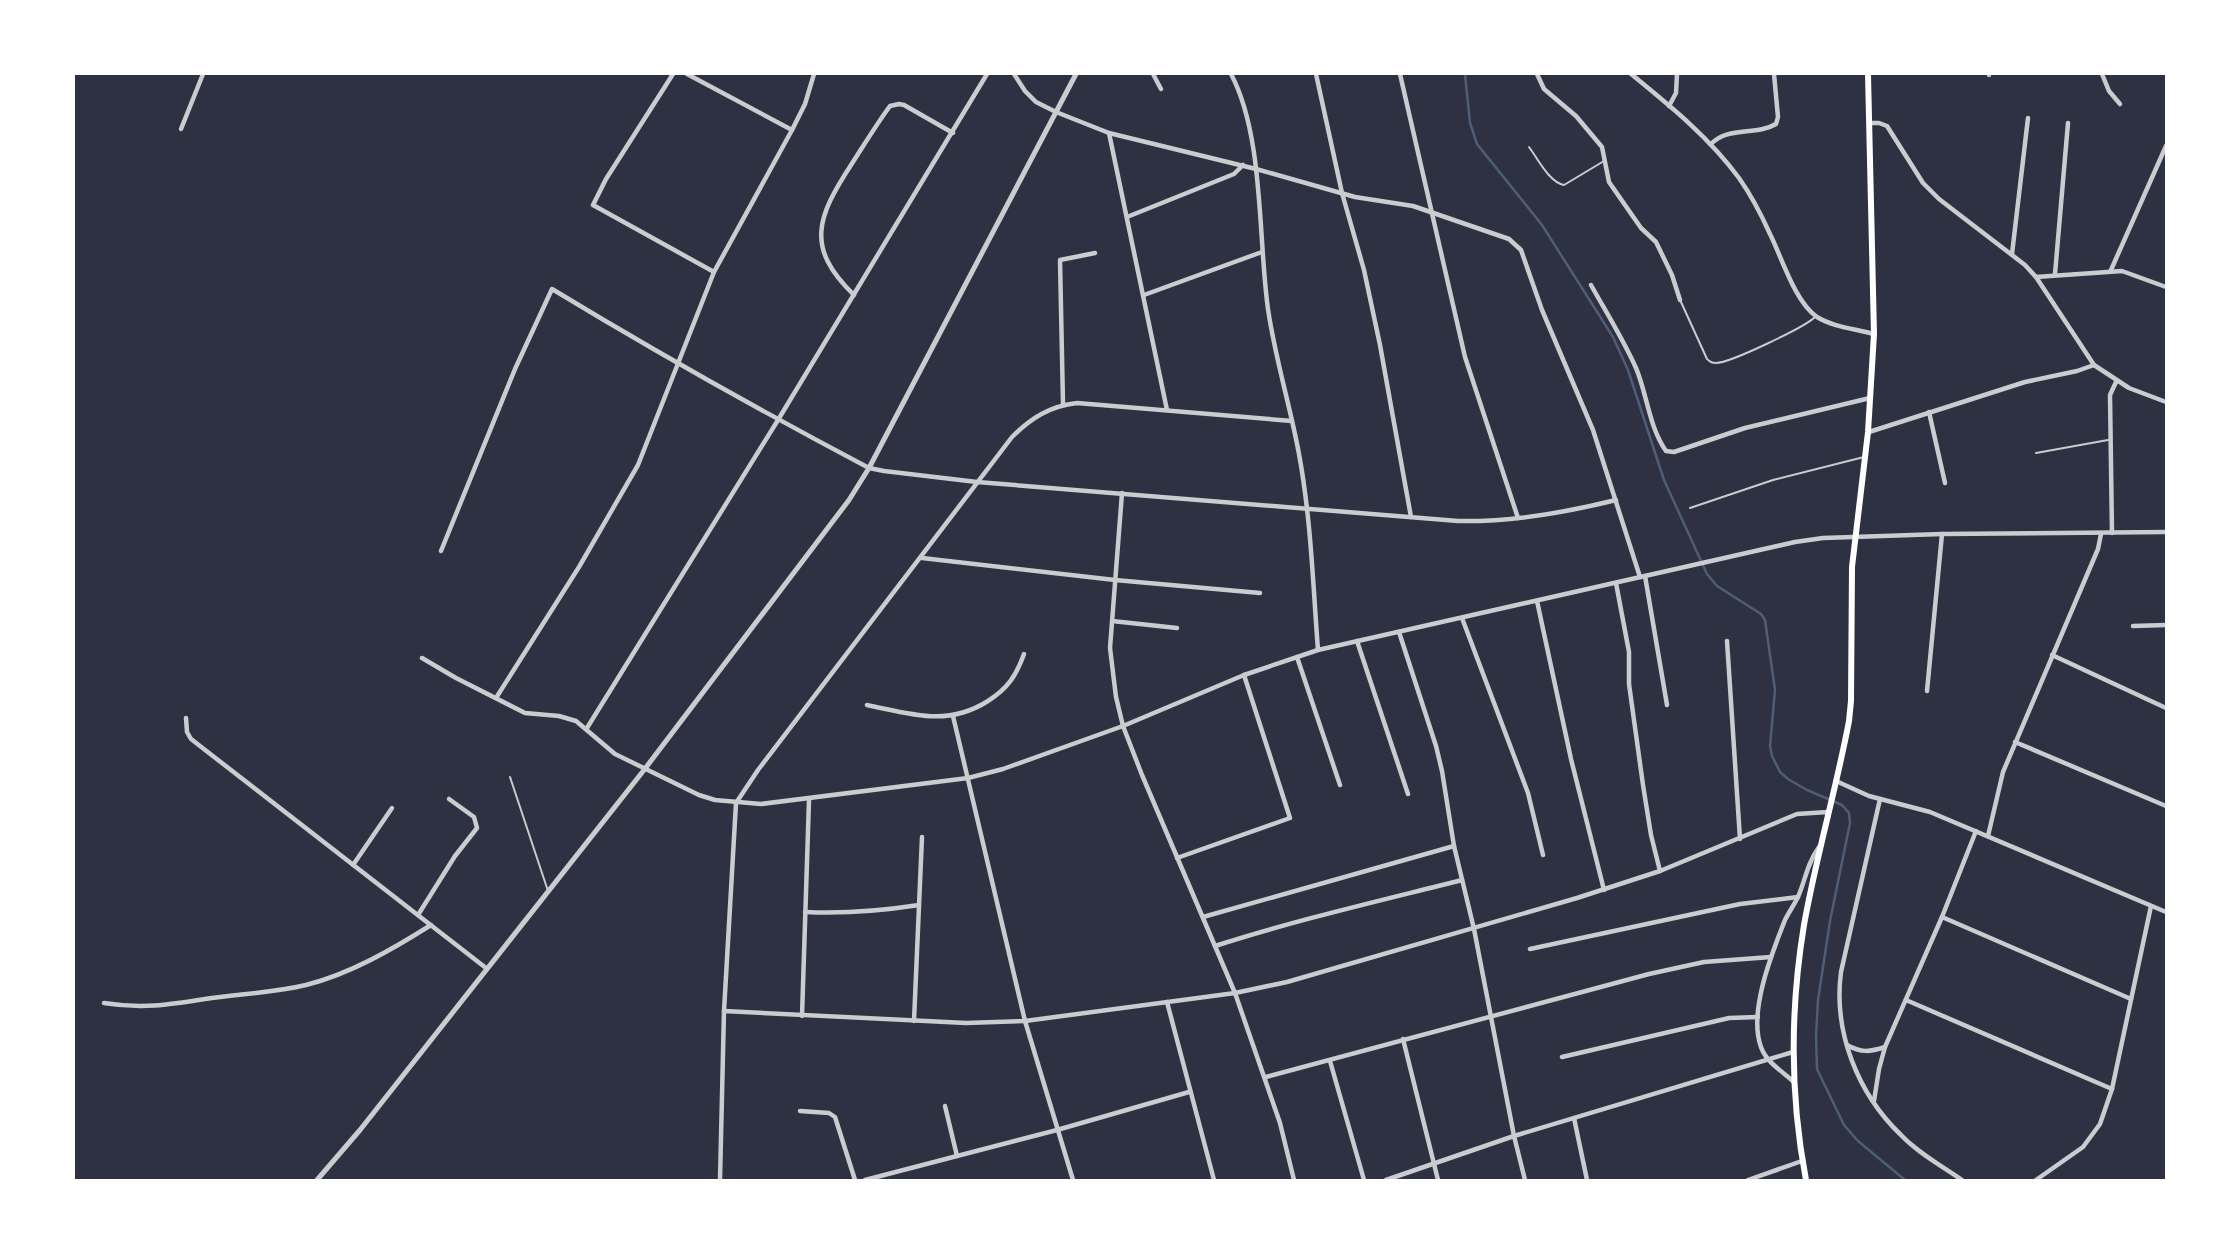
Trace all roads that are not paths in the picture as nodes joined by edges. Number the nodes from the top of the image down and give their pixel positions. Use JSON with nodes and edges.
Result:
{"nodes":[{"id":1,"x":203,"y":74,"type":"edge"},
{"id":2,"x":673,"y":74,"type":"edge"},
{"id":3,"x":687,"y":74,"type":"edge"},
{"id":4,"x":814,"y":74,"type":"edge"},
{"id":5,"x":987,"y":74,"type":"edge"},
{"id":6,"x":1014,"y":74,"type":"edge"},
{"id":7,"x":1076,"y":74,"type":"edge"},
{"id":8,"x":1153,"y":74,"type":"edge"},
{"id":9,"x":1231,"y":74,"type":"edge"},
{"id":10,"x":1315,"y":74,"type":"edge"},
{"id":11,"x":1400,"y":74,"type":"edge"},
{"id":12,"x":1537,"y":74,"type":"edge"},
{"id":13,"x":1631,"y":74,"type":"edge"},
{"id":14,"x":1677,"y":74,"type":"edge"},
{"id":15,"x":1774,"y":74,"type":"edge"},
{"id":16,"x":1868,"y":74,"type":"edge"},
{"id":17,"x":2102,"y":74,"type":"edge"},
{"id":18,"x":1161,"y":89,"type":"dead end"},
{"id":19,"x":2120,"y":104,"type":"dead end"},
{"id":20,"x":1670,"y":106,"type":"junction"},
{"id":21,"x":1056,"y":112,"type":"junction"},
{"id":22,"x":2028,"y":118,"type":"dead end"},
{"id":23,"x":1870,"y":122,"type":"junction"},
{"id":24,"x":2068,"y":123,"type":"dead end"},
{"id":25,"x":181,"y":129,"type":"dead end"},
{"id":26,"x":792,"y":131,"type":"junction"},
{"id":27,"x":1109,"y":133,"type":"junction"},
{"id":28,"x":953,"y":134,"type":"junction"},
{"id":29,"x":1711,"y":145,"type":"junction"},
{"id":30,"x":2166,"y":146,"type":"edge"},
{"id":31,"x":1529,"y":147,"type":"dead end"},
{"id":32,"x":1605,"y":160,"type":"junction"},
{"id":33,"x":1243,"y":166,"type":"junction"},
{"id":34,"x":1256,"y":169,"type":"junction"},
{"id":35,"x":1342,"y":192,"type":"junction"},
{"id":36,"x":1432,"y":214,"type":"junction"},
{"id":37,"x":1126,"y":217,"type":"junction"},
{"id":38,"x":1262,"y":251,"type":"junction"},
{"id":39,"x":1095,"y":253,"type":"dead end"},
{"id":40,"x":2012,"y":254,"type":"junction"},
{"id":41,"x":2111,"y":270,"type":"junction"},
{"id":42,"x":714,"y":272,"type":"junction"},
{"id":43,"x":2055,"y":274,"type":"junction"},
{"id":44,"x":2036,"y":277,"type":"junction"},
{"id":45,"x":1591,"y":285,"type":"dead end"},
{"id":46,"x":2166,"y":287,"type":"edge"},
{"id":47,"x":854,"y":295,"type":"junction"},
{"id":48,"x":1144,"y":295,"type":"junction"},
{"id":49,"x":1680,"y":300,"type":"joint"},
{"id":50,"x":1816,"y":316,"type":"junction"},
{"id":51,"x":1874,"y":334,"type":"junction"},
{"id":52,"x":677,"y":364,"type":"junction"},
{"id":53,"x":2094,"y":365,"type":"junction"},
{"id":54,"x":2116,"y":382,"type":"junction"},
{"id":55,"x":1871,"y":398,"type":"junction"},
{"id":56,"x":2166,"y":402,"type":"edge"},
{"id":57,"x":1063,"y":404,"type":"junction"},
{"id":58,"x":1167,"y":410,"type":"junction"},
{"id":59,"x":1929,"y":412,"type":"junction"},
{"id":60,"x":778,"y":420,"type":"junction"},
{"id":61,"x":1292,"y":421,"type":"junction"},
{"id":62,"x":1868,"y":432,"type":"junction"},
{"id":63,"x":2109,"y":440,"type":"junction"},
{"id":64,"x":2036,"y":453,"type":"dead end"},
{"id":65,"x":1865,"y":456,"type":"junction"},
{"id":66,"x":869,"y":468,"type":"junction"},
{"id":67,"x":977,"y":482,"type":"junction"},
{"id":68,"x":1945,"y":483,"type":"dead end"},
{"id":69,"x":1122,"y":493,"type":"junction"},
{"id":70,"x":1616,"y":500,"type":"junction"},
{"id":71,"x":1690,"y":508,"type":"dead end"},
{"id":72,"x":1307,"y":509,"type":"junction"},
{"id":73,"x":1411,"y":518,"type":"junction"},
{"id":74,"x":1518,"y":518,"type":"junction"},
{"id":75,"x":2166,"y":532,"type":"edge"},
{"id":76,"x":2112,"y":533,"type":"junction"},
{"id":77,"x":1942,"y":534,"type":"junction"},
{"id":78,"x":2101,"y":534,"type":"junction"},
{"id":79,"x":1854,"y":537,"type":"junction"},
{"id":80,"x":441,"y":551,"type":"dead end"},
{"id":81,"x":921,"y":558,"type":"junction"},
{"id":82,"x":1642,"y":577,"type":"junction"},
{"id":83,"x":1115,"y":580,"type":"junction"},
{"id":84,"x":1616,"y":583,"type":"junction"},
{"id":85,"x":1260,"y":593,"type":"dead end"},
{"id":86,"x":1537,"y":601,"type":"junction"},
{"id":87,"x":1462,"y":618,"type":"junction"},
{"id":88,"x":1112,"y":621,"type":"junction"},
{"id":89,"x":2166,"y":625,"type":"edge"},
{"id":90,"x":2133,"y":626,"type":"dead end"},
{"id":91,"x":1177,"y":628,"type":"dead end"},
{"id":92,"x":1399,"y":632,"type":"junction"},
{"id":93,"x":1357,"y":641,"type":"junction"},
{"id":94,"x":1727,"y":641,"type":"dead end"},
{"id":95,"x":1318,"y":650,"type":"junction"},
{"id":96,"x":1024,"y":654,"type":"dead end"},
{"id":97,"x":2052,"y":655,"type":"junction"},
{"id":98,"x":1297,"y":657,"type":"junction"},
{"id":99,"x":422,"y":658,"type":"dead end"},
{"id":100,"x":1244,"y":675,"type":"junction"},
{"id":101,"x":1927,"y":691,"type":"dead end"},
{"id":102,"x":496,"y":698,"type":"junction"},
{"id":103,"x":867,"y":705,"type":"dead end"},
{"id":104,"x":1667,"y":705,"type":"dead end"},
{"id":105,"x":2166,"y":708,"type":"edge"},
{"id":106,"x":953,"y":716,"type":"junction"},
{"id":107,"x":186,"y":718,"type":"dead end"},
{"id":108,"x":1123,"y":726,"type":"junction"},
{"id":109,"x":587,"y":728,"type":"junction"},
{"id":110,"x":2015,"y":743,"type":"junction"},
{"id":111,"x":644,"y":770,"type":"junction"},
{"id":112,"x":510,"y":777,"type":"dead end"},
{"id":113,"x":968,"y":778,"type":"junction"},
{"id":114,"x":1835,"y":782,"type":"junction"},
{"id":115,"x":1340,"y":785,"type":"dead end"},
{"id":116,"x":1408,"y":794,"type":"dead end"},
{"id":117,"x":449,"y":799,"type":"dead end"},
{"id":118,"x":1880,"y":799,"type":"junction"},
{"id":119,"x":809,"y":800,"type":"junction"},
{"id":120,"x":736,"y":803,"type":"junction"},
{"id":121,"x":2166,"y":806,"type":"edge"},
{"id":122,"x":392,"y":808,"type":"dead end"},
{"id":123,"x":1828,"y":812,"type":"junction"},
{"id":124,"x":1976,"y":831,"type":"junction"},
{"id":125,"x":1988,"y":836,"type":"junction"},
{"id":126,"x":922,"y":837,"type":"dead end"},
{"id":127,"x":1740,"y":839,"type":"junction"},
{"id":128,"x":1822,"y":843,"type":"junction"},
{"id":129,"x":1454,"y":846,"type":"junction"},
{"id":130,"x":1544,"y":855,"type":"dead end"},
{"id":131,"x":1177,"y":858,"type":"junction"},
{"id":132,"x":353,"y":865,"type":"junction"},
{"id":133,"x":1660,"y":871,"type":"junction"},
{"id":134,"x":1462,"y":880,"type":"junction"},
{"id":135,"x":1604,"y":890,"type":"junction"},
{"id":136,"x":548,"y":891,"type":"junction"},
{"id":137,"x":1798,"y":897,"type":"junction"},
{"id":138,"x":919,"y":905,"type":"junction"},
{"id":139,"x":2151,"y":906,"type":"junction"},
{"id":140,"x":805,"y":912,"type":"junction"},
{"id":141,"x":2166,"y":912,"type":"edge"},
{"id":142,"x":418,"y":915,"type":"junction"},
{"id":143,"x":1203,"y":917,"type":"junction"},
{"id":144,"x":1942,"y":917,"type":"junction"},
{"id":145,"x":431,"y":925,"type":"junction"},
{"id":146,"x":1474,"y":929,"type":"junction"},
{"id":147,"x":1215,"y":946,"type":"junction"},
{"id":148,"x":1530,"y":949,"type":"dead end"},
{"id":149,"x":1771,"y":957,"type":"junction"},
{"id":150,"x":486,"y":968,"type":"junction"},
{"id":151,"x":1235,"y":993,"type":"junction"},
{"id":152,"x":2131,"y":999,"type":"junction"},
{"id":153,"x":1906,"y":1000,"type":"junction"},
{"id":154,"x":1167,"y":1002,"type":"junction"},
{"id":155,"x":104,"y":1003,"type":"dead end"},
{"id":156,"x":724,"y":1011,"type":"junction"},
{"id":157,"x":802,"y":1016,"type":"junction"},
{"id":158,"x":1490,"y":1016,"type":"junction"},
{"id":159,"x":1758,"y":1017,"type":"junction"},
{"id":160,"x":914,"y":1021,"type":"junction"},
{"id":161,"x":1026,"y":1021,"type":"junction"},
{"id":162,"x":1403,"y":1039,"type":"junction"},
{"id":163,"x":1846,"y":1045,"type":"junction"},
{"id":164,"x":1885,"y":1047,"type":"junction"},
{"id":165,"x":1793,"y":1052,"type":"junction"},
{"id":166,"x":1562,"y":1057,"type":"dead end"},
{"id":167,"x":1330,"y":1060,"type":"junction"},
{"id":168,"x":1768,"y":1060,"type":"junction"},
{"id":169,"x":1266,"y":1077,"type":"junction"},
{"id":170,"x":1794,"y":1082,"type":"junction"},
{"id":171,"x":2112,"y":1089,"type":"junction"},
{"id":172,"x":1189,"y":1092,"type":"junction"},
{"id":173,"x":1874,"y":1101,"type":"junction"},
{"id":174,"x":945,"y":1106,"type":"dead end"},
{"id":175,"x":800,"y":1111,"type":"dead end"},
{"id":176,"x":1574,"y":1118,"type":"junction"},
{"id":177,"x":1058,"y":1130,"type":"junction"},
{"id":178,"x":1514,"y":1136,"type":"junction"},
{"id":179,"x":957,"y":1156,"type":"junction"},
{"id":180,"x":1802,"y":1161,"type":"junction"},
{"id":181,"x":1433,"y":1164,"type":"junction"},
{"id":182,"x":317,"y":1181,"type":"edge"},
{"id":183,"x":720,"y":1181,"type":"edge"},
{"id":184,"x":855,"y":1181,"type":"edge"},
{"id":185,"x":865,"y":1181,"type":"edge"},
{"id":186,"x":1073,"y":1181,"type":"edge"},
{"id":187,"x":1214,"y":1181,"type":"edge"},
{"id":188,"x":1294,"y":1181,"type":"edge"},
{"id":189,"x":1364,"y":1181,"type":"edge"},
{"id":190,"x":1386,"y":1181,"type":"edge"},
{"id":191,"x":1438,"y":1181,"type":"edge"},
{"id":192,"x":1525,"y":1181,"type":"edge"},
{"id":193,"x":1587,"y":1181,"type":"edge"},
{"id":194,"x":1748,"y":1181,"type":"edge"},
{"id":195,"x":1806,"y":1181,"type":"edge"},
{"id":196,"x":1962,"y":1181,"type":"edge"},
{"id":197,"x":2036,"y":1181,"type":"edge"}],
"edges":[{"from":1,"to":25,"type":"street"},
{"from":2,"to":42,"type":"street"},
{"from":3,"to":26,"type":"street"},
{"from":4,"to":26,"type":"street"},
{"from":5,"to":28,"type":"street"},
{"from":6,"to":21,"type":"street"},
{"from":7,"to":21,"type":"street"},
{"from":8,"to":18,"type":"street"},
{"from":9,"to":34,"type":"street"},
{"from":10,"to":35,"type":"street"},
{"from":11,"to":36,"type":"street"},
{"from":12,"to":32,"type":"street"},
{"from":13,"to":20,"type":"street"},
{"from":14,"to":20,"type":"street"},
{"from":15,"to":29,"type":"street"},
{"from":16,"to":23,"type":"main road"},
{"from":17,"to":19,"type":"street"},
{"from":20,"to":29,"type":"street"},
{"from":21,"to":27,"type":"street"},
{"from":21,"to":66,"type":"street"},
{"from":22,"to":40,"type":"street"},
{"from":23,"to":40,"type":"street"},
{"from":23,"to":51,"type":"main road"},
{"from":24,"to":43,"type":"street"},
{"from":26,"to":42,"type":"street"},
{"from":27,"to":33,"type":"street"},
{"from":27,"to":37,"type":"street"},
{"from":28,"to":47,"type":"street"},
{"from":28,"to":47,"type":"street"},
{"from":29,"to":50,"type":"street"},
{"from":30,"to":41,"type":"street"},
{"from":31,"to":32,"type":"lane"},
{"from":32,"to":49,"type":"street"},
{"from":33,"to":34,"type":"street"},
{"from":33,"to":37,"type":"street"},
{"from":34,"to":35,"type":"street"},
{"from":34,"to":38,"type":"street"},
{"from":35,"to":36,"type":"street"},
{"from":35,"to":73,"type":"street"},
{"from":36,"to":70,"type":"street"},
{"from":36,"to":74,"type":"street"},
{"from":37,"to":48,"type":"street"},
{"from":38,"to":48,"type":"street"},
{"from":38,"to":61,"type":"street"},
{"from":39,"to":57,"type":"street"},
{"from":40,"to":44,"type":"street"},
{"from":41,"to":43,"type":"street"},
{"from":41,"to":46,"type":"street"},
{"from":42,"to":52,"type":"street"},
{"from":43,"to":44,"type":"street"},
{"from":44,"to":53,"type":"street"},
{"from":45,"to":55,"type":"street"},
{"from":47,"to":60,"type":"street"},
{"from":48,"to":58,"type":"street"},
{"from":49,"to":50,"type":"lane"},
{"from":50,"to":51,"type":"street"},
{"from":51,"to":55,"type":"main road"},
{"from":52,"to":60,"type":"street"},
{"from":52,"to":80,"type":"street"},
{"from":52,"to":102,"type":"street"},
{"from":53,"to":54,"type":"street"},
{"from":53,"to":59,"type":"street"},
{"from":54,"to":56,"type":"street"},
{"from":54,"to":63,"type":"street"},
{"from":55,"to":62,"type":"main road"},
{"from":57,"to":58,"type":"street"},
{"from":57,"to":67,"type":"street"},
{"from":58,"to":61,"type":"street"},
{"from":59,"to":62,"type":"street"},
{"from":59,"to":68,"type":"street"},
{"from":60,"to":66,"type":"street"},
{"from":60,"to":109,"type":"street"},
{"from":61,"to":72,"type":"street"},
{"from":62,"to":65,"type":"main road"},
{"from":63,"to":64,"type":"lane"},
{"from":63,"to":76,"type":"street"},
{"from":65,"to":71,"type":"lane"},
{"from":65,"to":79,"type":"main road"},
{"from":66,"to":67,"type":"street"},
{"from":66,"to":111,"type":"street"},
{"from":67,"to":69,"type":"street"},
{"from":67,"to":81,"type":"street"},
{"from":69,"to":72,"type":"street"},
{"from":69,"to":83,"type":"street"},
{"from":70,"to":74,"type":"street"},
{"from":70,"to":82,"type":"street"},
{"from":72,"to":73,"type":"street"},
{"from":72,"to":95,"type":"street"},
{"from":73,"to":74,"type":"street"},
{"from":75,"to":76,"type":"street"},
{"from":76,"to":78,"type":"street"},
{"from":77,"to":78,"type":"street"},
{"from":77,"to":79,"type":"street"},
{"from":77,"to":101,"type":"street"},
{"from":78,"to":97,"type":"street"},
{"from":79,"to":82,"type":"street"},
{"from":79,"to":114,"type":"main road"},
{"from":81,"to":83,"type":"street"},
{"from":81,"to":120,"type":"street"},
{"from":82,"to":84,"type":"street"},
{"from":82,"to":104,"type":"street"},
{"from":83,"to":85,"type":"street"},
{"from":83,"to":88,"type":"street"},
{"from":84,"to":86,"type":"street"},
{"from":84,"to":133,"type":"street"},
{"from":86,"to":87,"type":"street"},
{"from":86,"to":135,"type":"street"},
{"from":87,"to":92,"type":"street"},
{"from":87,"to":130,"type":"street"},
{"from":88,"to":91,"type":"street"},
{"from":88,"to":108,"type":"street"},
{"from":89,"to":90,"type":"street"},
{"from":92,"to":93,"type":"street"},
{"from":92,"to":129,"type":"street"},
{"from":93,"to":95,"type":"street"},
{"from":93,"to":116,"type":"street"},
{"from":94,"to":127,"type":"street"},
{"from":95,"to":98,"type":"street"},
{"from":96,"to":106,"type":"street"},
{"from":97,"to":105,"type":"street"},
{"from":97,"to":110,"type":"street"},
{"from":98,"to":100,"type":"street"},
{"from":98,"to":115,"type":"street"},
{"from":99,"to":102,"type":"street"},
{"from":100,"to":108,"type":"street"},
{"from":100,"to":131,"type":"street"},
{"from":102,"to":109,"type":"street"},
{"from":103,"to":106,"type":"street"},
{"from":106,"to":113,"type":"street"},
{"from":107,"to":132,"type":"street"},
{"from":108,"to":113,"type":"street"},
{"from":108,"to":131,"type":"street"},
{"from":109,"to":111,"type":"street"},
{"from":110,"to":121,"type":"street"},
{"from":110,"to":125,"type":"street"},
{"from":111,"to":120,"type":"street"},
{"from":111,"to":136,"type":"street"},
{"from":112,"to":136,"type":"lane"},
{"from":113,"to":119,"type":"street"},
{"from":113,"to":161,"type":"street"},
{"from":114,"to":118,"type":"street"},
{"from":114,"to":123,"type":"main road"},
{"from":117,"to":142,"type":"street"},
{"from":118,"to":124,"type":"street"},
{"from":118,"to":163,"type":"street"},
{"from":119,"to":120,"type":"street"},
{"from":119,"to":140,"type":"street"},
{"from":120,"to":156,"type":"street"},
{"from":122,"to":132,"type":"street"},
{"from":123,"to":127,"type":"street"},
{"from":123,"to":128,"type":"main road"},
{"from":124,"to":125,"type":"street"},
{"from":124,"to":144,"type":"street"},
{"from":125,"to":139,"type":"street"},
{"from":126,"to":138,"type":"street"},
{"from":127,"to":133,"type":"street"},
{"from":128,"to":137,"type":"street"},
{"from":128,"to":165,"type":"main road"},
{"from":129,"to":134,"type":"street"},
{"from":129,"to":143,"type":"street"},
{"from":131,"to":143,"type":"street"},
{"from":132,"to":142,"type":"street"},
{"from":133,"to":135,"type":"street"},
{"from":134,"to":146,"type":"street"},
{"from":134,"to":147,"type":"street"},
{"from":135,"to":146,"type":"street"},
{"from":136,"to":150,"type":"street"},
{"from":137,"to":148,"type":"street"},
{"from":137,"to":149,"type":"street"},
{"from":138,"to":140,"type":"street"},
{"from":138,"to":160,"type":"street"},
{"from":139,"to":141,"type":"street"},
{"from":139,"to":152,"type":"street"},
{"from":140,"to":157,"type":"street"},
{"from":142,"to":145,"type":"street"},
{"from":143,"to":147,"type":"street"},
{"from":144,"to":152,"type":"street"},
{"from":144,"to":153,"type":"street"},
{"from":145,"to":150,"type":"street"},
{"from":145,"to":155,"type":"street"},
{"from":146,"to":151,"type":"street"},
{"from":146,"to":158,"type":"street"},
{"from":147,"to":151,"type":"street"},
{"from":149,"to":158,"type":"street"},
{"from":149,"to":159,"type":"street"},
{"from":150,"to":182,"type":"street"},
{"from":151,"to":154,"type":"street"},
{"from":151,"to":169,"type":"street"},
{"from":152,"to":171,"type":"street"},
{"from":153,"to":164,"type":"street"},
{"from":153,"to":171,"type":"street"},
{"from":154,"to":161,"type":"street"},
{"from":154,"to":172,"type":"street"},
{"from":156,"to":157,"type":"street"},
{"from":156,"to":183,"type":"street"},
{"from":157,"to":160,"type":"street"},
{"from":158,"to":162,"type":"street"},
{"from":158,"to":178,"type":"street"},
{"from":159,"to":166,"type":"street"},
{"from":159,"to":168,"type":"street"},
{"from":160,"to":161,"type":"street"},
{"from":161,"to":177,"type":"street"},
{"from":162,"to":167,"type":"street"},
{"from":162,"to":181,"type":"street"},
{"from":163,"to":164,"type":"street"},
{"from":163,"to":173,"type":"street"},
{"from":164,"to":173,"type":"street"},
{"from":165,"to":168,"type":"street"},
{"from":165,"to":170,"type":"main road"},
{"from":167,"to":169,"type":"street"},
{"from":167,"to":189,"type":"street"},
{"from":168,"to":170,"type":"street"},
{"from":168,"to":176,"type":"street"},
{"from":169,"to":188,"type":"street"},
{"from":170,"to":180,"type":"main road"},
{"from":171,"to":197,"type":"street"},
{"from":172,"to":177,"type":"street"},
{"from":172,"to":187,"type":"street"},
{"from":173,"to":196,"type":"street"},
{"from":174,"to":179,"type":"street"},
{"from":175,"to":184,"type":"street"},
{"from":176,"to":178,"type":"street"},
{"from":176,"to":193,"type":"street"},
{"from":177,"to":179,"type":"street"},
{"from":177,"to":186,"type":"street"},
{"from":178,"to":181,"type":"street"},
{"from":178,"to":192,"type":"street"},
{"from":179,"to":185,"type":"street"},
{"from":180,"to":194,"type":"street"},
{"from":180,"to":195,"type":"main road"},
{"from":181,"to":190,"type":"street"},
{"from":181,"to":191,"type":"street"}]}
